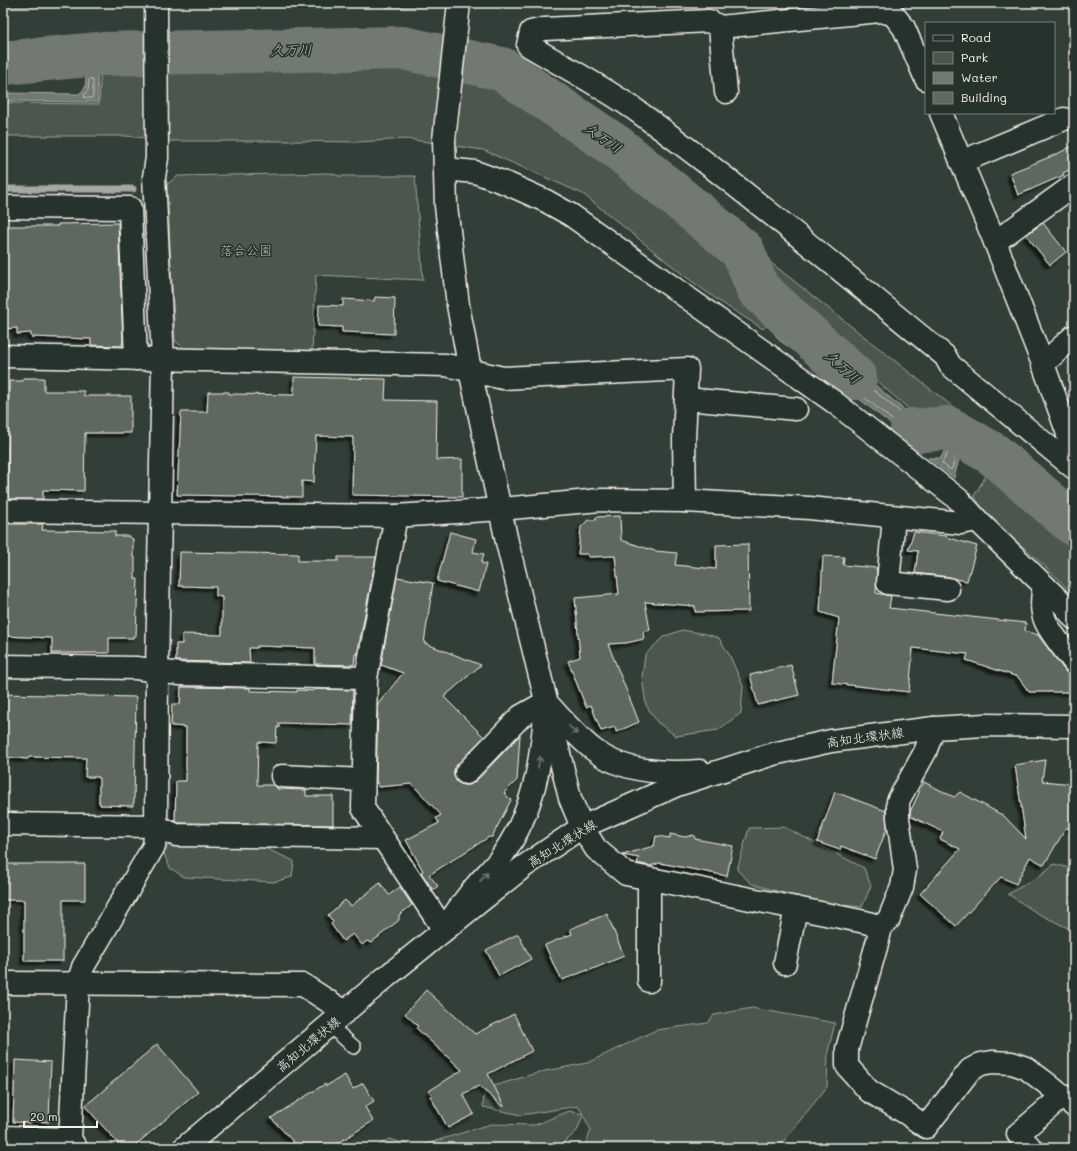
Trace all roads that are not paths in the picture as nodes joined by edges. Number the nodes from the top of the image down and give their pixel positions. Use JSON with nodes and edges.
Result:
{"nodes":[{"id":1,"x":156,"y":3,"type":"edge"},
{"id":2,"x":459,"y":3,"type":"edge"},
{"id":3,"x":799,"y":8,"type":"edge"},
{"id":4,"x":900,"y":8,"type":"edge"},
{"id":5,"x":720,"y":27,"type":"junction"},
{"id":6,"x":925,"y":77,"type":"edge"},
{"id":7,"x":726,"y":92,"type":"dead end"},
{"id":8,"x":941,"y":114,"type":"edge"},
{"id":9,"x":1064,"y":118,"type":"dead end"},
{"id":10,"x":960,"y":162,"type":"junction"},
{"id":11,"x":445,"y":166,"type":"junction"},
{"id":12,"x":1074,"y":185,"type":"edge"},
{"id":13,"x":3,"y":207,"type":"edge"},
{"id":14,"x":995,"y":242,"type":"junction"},
{"id":15,"x":1074,"y":336,"type":"edge"},
{"id":16,"x":3,"y":356,"type":"edge"},
{"id":17,"x":136,"y":359,"type":"junction"},
{"id":18,"x":163,"y":359,"type":"junction"},
{"id":19,"x":1043,"y":364,"type":"junction"},
{"id":20,"x":470,"y":370,"type":"junction"},
{"id":21,"x":686,"y":399,"type":"junction"},
{"id":22,"x":796,"y":409,"type":"dead end"},
{"id":23,"x":1074,"y":465,"type":"edge"},
{"id":24,"x":1074,"y":468,"type":"edge"},
{"id":25,"x":685,"y":501,"type":"junction"},
{"id":26,"x":501,"y":509,"type":"junction"},
{"id":27,"x":3,"y":510,"type":"edge"},
{"id":28,"x":160,"y":514,"type":"junction"},
{"id":29,"x":396,"y":516,"type":"junction"},
{"id":30,"x":894,"y":516,"type":"junction"},
{"id":31,"x":977,"y":520,"type":"junction"},
{"id":32,"x":1044,"y":586,"type":"junction"},
{"id":33,"x":948,"y":589,"type":"dead end"},
{"id":34,"x":1074,"y":618,"type":"edge"},
{"id":35,"x":1074,"y":662,"type":"edge"},
{"id":36,"x":3,"y":666,"type":"edge"},
{"id":37,"x":157,"y":670,"type":"junction"},
{"id":38,"x":366,"y":678,"type":"junction"},
{"id":39,"x":546,"y":702,"type":"junction"},
{"id":40,"x":1074,"y":726,"type":"edge"},
{"id":41,"x":934,"y":728,"type":"junction"},
{"id":42,"x":725,"y":769,"type":"junction"},
{"id":43,"x":466,"y":773,"type":"dead end"},
{"id":44,"x":282,"y":776,"type":"dead end"},
{"id":45,"x":363,"y":780,"type":"junction"},
{"id":46,"x":3,"y":824,"type":"edge"},
{"id":47,"x":156,"y":826,"type":"junction"},
{"id":48,"x":582,"y":827,"type":"junction"},
{"id":49,"x":382,"y":838,"type":"junction"},
{"id":50,"x":649,"y":879,"type":"junction"},
{"id":51,"x":796,"y":908,"type":"junction"},
{"id":52,"x":881,"y":927,"type":"junction"},
{"id":53,"x":444,"y":930,"type":"junction"},
{"id":54,"x":786,"y":963,"type":"dead end"},
{"id":55,"x":650,"y":981,"type":"dead end"},
{"id":56,"x":3,"y":983,"type":"edge"},
{"id":57,"x":78,"y":984,"type":"junction"},
{"id":58,"x":337,"y":1019,"type":"junction"},
{"id":59,"x":354,"y":1047,"type":"dead end"},
{"id":60,"x":1068,"y":1101,"type":"edge"},
{"id":61,"x":3,"y":1137,"type":"edge"},
{"id":62,"x":73,"y":1144,"type":"edge"},
{"id":63,"x":184,"y":1148,"type":"edge"},
{"id":64,"x":1031,"y":1148,"type":"edge"}],
"edges":[{"from":1,"to":18,"type":"street"},
{"from":2,"to":11,"type":"street"},
{"from":3,"to":4,"type":"street"},
{"from":3,"to":5,"type":"street"},
{"from":4,"to":6,"type":"street"},
{"from":5,"to":7,"type":"street"},
{"from":5,"to":24,"type":"street"},
{"from":8,"to":10,"type":"street"},
{"from":9,"to":10,"type":"street"},
{"from":10,"to":14,"type":"street"},
{"from":11,"to":20,"type":"street"},
{"from":11,"to":31,"type":"street"},
{"from":12,"to":14,"type":"street"},
{"from":13,"to":17,"type":"street"},
{"from":14,"to":19,"type":"street"},
{"from":15,"to":19,"type":"street"},
{"from":16,"to":17,"type":"street"},
{"from":17,"to":18,"type":"street"},
{"from":18,"to":20,"type":"street"},
{"from":18,"to":28,"type":"street"},
{"from":19,"to":23,"type":"street"},
{"from":20,"to":21,"type":"street"},
{"from":20,"to":26,"type":"street"},
{"from":21,"to":22,"type":"street"},
{"from":21,"to":25,"type":"street"},
{"from":25,"to":26,"type":"street"},
{"from":25,"to":30,"type":"street"},
{"from":26,"to":29,"type":"street"},
{"from":26,"to":39,"type":"street"},
{"from":27,"to":28,"type":"street"},
{"from":28,"to":29,"type":"street"},
{"from":28,"to":37,"type":"street"},
{"from":29,"to":38,"type":"street"},
{"from":30,"to":31,"type":"street"},
{"from":30,"to":33,"type":"street"},
{"from":31,"to":32,"type":"street"},
{"from":32,"to":34,"type":"street"},
{"from":32,"to":35,"type":"street"},
{"from":36,"to":37,"type":"street"},
{"from":37,"to":38,"type":"street"},
{"from":37,"to":47,"type":"street"},
{"from":38,"to":45,"type":"street"},
{"from":39,"to":42,"type":"street","one_way":true},
{"from":39,"to":43,"type":"street"},
{"from":39,"to":48,"type":"street"},
{"from":53,"to":39,"type":"street","one_way":true},
{"from":40,"to":41,"type":"street","name":"高知北環状線"},
{"from":41,"to":42,"type":"street","name":"高知北環状線"},
{"from":41,"to":52,"type":"street"},
{"from":42,"to":48,"type":"street","name":"高知北環状線"},
{"from":44,"to":45,"type":"street"},
{"from":45,"to":49,"type":"street"},
{"from":46,"to":47,"type":"street"},
{"from":47,"to":49,"type":"street"},
{"from":47,"to":57,"type":"street"},
{"from":48,"to":50,"type":"street"},
{"from":48,"to":53,"type":"street","name":"高知北環状線"},
{"from":49,"to":53,"type":"street"},
{"from":50,"to":51,"type":"street"},
{"from":50,"to":55,"type":"street"},
{"from":51,"to":52,"type":"street"},
{"from":51,"to":54,"type":"street"},
{"from":52,"to":60,"type":"street"},
{"from":53,"to":58,"type":"street","name":"高知北環状線"},
{"from":56,"to":57,"type":"street"},
{"from":57,"to":58,"type":"street"},
{"from":57,"to":62,"type":"street"},
{"from":58,"to":59,"type":"lane"},
{"from":58,"to":63,"type":"street","name":"高知北環状線"},
{"from":60,"to":64,"type":"street"},
{"from":61,"to":62,"type":"street"}]}
